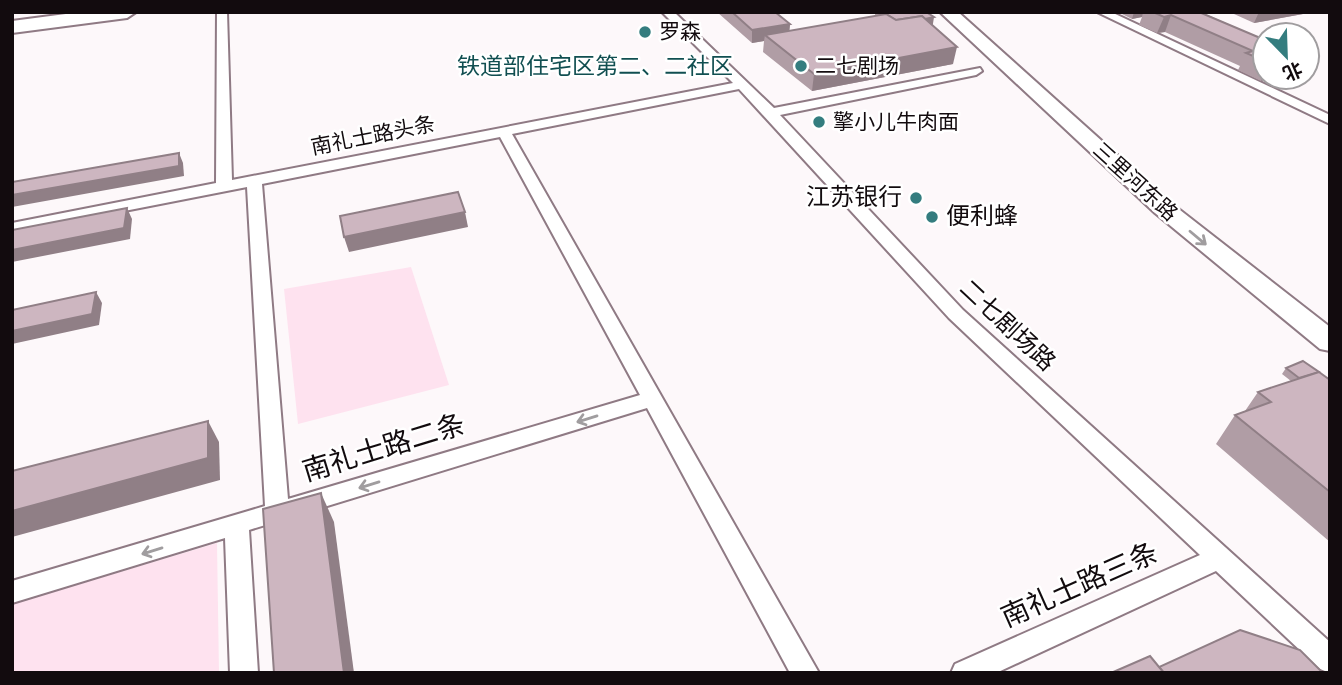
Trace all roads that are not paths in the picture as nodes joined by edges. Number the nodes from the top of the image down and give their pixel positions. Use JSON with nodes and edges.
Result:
{"nodes":[{"id":1,"x":61,"y":12,"type":"edge"},
{"id":2,"x":127,"y":12,"type":"edge"},
{"id":3,"x":222,"y":12,"type":"edge"},
{"id":4,"x":667,"y":12,"type":"edge"},
{"id":5,"x":948,"y":12,"type":"edge"},
{"id":6,"x":966,"y":12,"type":"edge"},
{"id":7,"x":1102,"y":12,"type":"edge"},
{"id":8,"x":12,"y":19,"type":"edge"},
{"id":9,"x":12,"y":27,"type":"edge"},
{"id":10,"x":975,"y":71,"type":"dead end"},
{"id":11,"x":742,"y":85,"type":"junction"},
{"id":12,"x":771,"y":113,"type":"junction"},
{"id":13,"x":1330,"y":120,"type":"edge"},
{"id":14,"x":504,"y":132,"type":"junction"},
{"id":15,"x":254,"y":180,"type":"junction"},
{"id":16,"x":224,"y":186,"type":"junction"},
{"id":17,"x":12,"y":228,"type":"edge"},
{"id":18,"x":1330,"y":318,"type":"edge"},
{"id":19,"x":1330,"y":342,"type":"edge"},
{"id":20,"x":652,"y":399,"type":"junction"},
{"id":21,"x":277,"y":513,"type":"junction"},
{"id":22,"x":237,"y":525,"type":"junction"},
{"id":23,"x":1221,"y":557,"type":"junction"},
{"id":24,"x":12,"y":592,"type":"edge"},
{"id":25,"x":1330,"y":660,"type":"edge"},
{"id":26,"x":244,"y":673,"type":"edge"},
{"id":27,"x":805,"y":673,"type":"edge"},
{"id":28,"x":965,"y":673,"type":"edge"}],
"edges":[{"from":1,"to":8,"type":"highway"},
{"from":2,"to":9,"type":"highway"},
{"from":3,"to":16,"type":"street"},
{"from":4,"to":11,"type":"street","name":"二七剧场路"},
{"from":5,"to":19,"type":"main road","name":"三里河东路","one_way":true},
{"from":6,"to":18,"type":"main road","name":"三里河东路"},
{"from":7,"to":13,"type":"street"},
{"from":10,"to":12,"type":"street"},
{"from":11,"to":12,"type":"street","name":"二七剧场路"},
{"from":11,"to":14,"type":"street","name":"南礼士路头条"},
{"from":12,"to":23,"type":"street","name":"二七剧场路"},
{"from":14,"to":15,"type":"street","name":"南礼士路头条"},
{"from":14,"to":20,"type":"street"},
{"from":15,"to":16,"type":"street","name":"南礼士路头条"},
{"from":15,"to":21,"type":"street"},
{"from":16,"to":17,"type":"street","name":"南礼士路头条"},
{"from":20,"to":21,"type":"street","name":"南礼士路二条","one_way":true},
{"from":20,"to":27,"type":"street"},
{"from":21,"to":22,"type":"street","name":"南礼士路二条"},
{"from":22,"to":24,"type":"street","name":"南礼士路二条","one_way":true},
{"from":22,"to":26,"type":"street"},
{"from":23,"to":25,"type":"street","name":"二七剧场路"},
{"from":23,"to":28,"type":"street","name":"南礼士路三条"}]}
